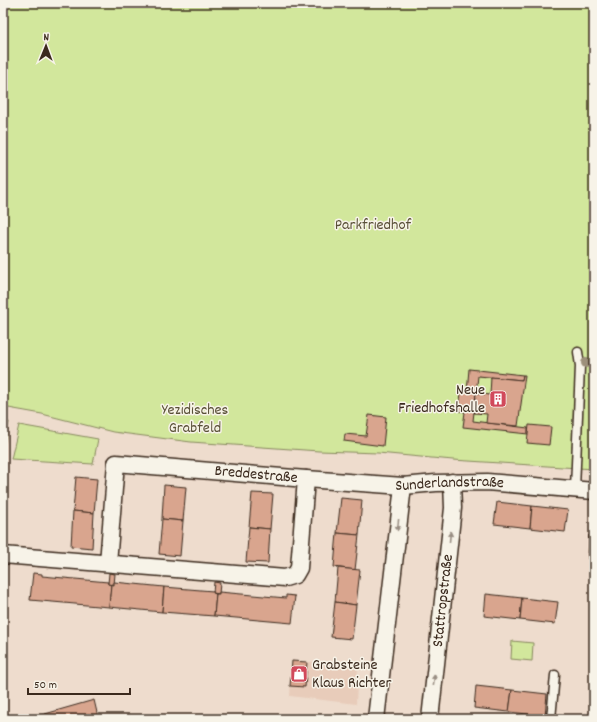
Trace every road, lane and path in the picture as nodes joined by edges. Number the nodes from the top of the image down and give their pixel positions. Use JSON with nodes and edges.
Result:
{"nodes":[{"id":1,"x":578,"y":352,"type":"dead end"},
{"id":2,"x":306,"y":479,"type":"junction"},
{"id":3,"x":452,"y":482,"type":"junction"},
{"id":4,"x":403,"y":486,"type":"junction"},
{"id":5,"x":575,"y":489,"type":"junction"},
{"id":6,"x":594,"y":491,"type":"edge"},
{"id":7,"x":3,"y":555,"type":"edge"},
{"id":8,"x":108,"y":563,"type":"junction"},
{"id":9,"x":555,"y":676,"type":"dead end"},
{"id":10,"x":376,"y":719,"type":"edge"},
{"id":11,"x":430,"y":719,"type":"edge"},
{"id":12,"x":551,"y":719,"type":"edge"}],
"edges":[{"from":1,"to":5,"type":"lane"},
{"from":2,"to":4,"type":"street","name":"Sunderlandstraße"},
{"from":2,"to":8,"type":"street","name":"Breddestraße"},
{"from":2,"to":8,"type":"street","name":"Breddestraße"},
{"from":3,"to":4,"type":"street","name":"Sunderlandstraße"},
{"from":3,"to":5,"type":"street","name":"Sunderlandstraße"},
{"from":11,"to":3,"type":"street","name":"Stattropstraße","one_way":true},
{"from":4,"to":10,"type":"street","one_way":true},
{"from":5,"to":6,"type":"street","name":"Sunderlandstraße"},
{"from":7,"to":8,"type":"street","name":"Breddestraße"},
{"from":9,"to":12,"type":"lane"}]}
